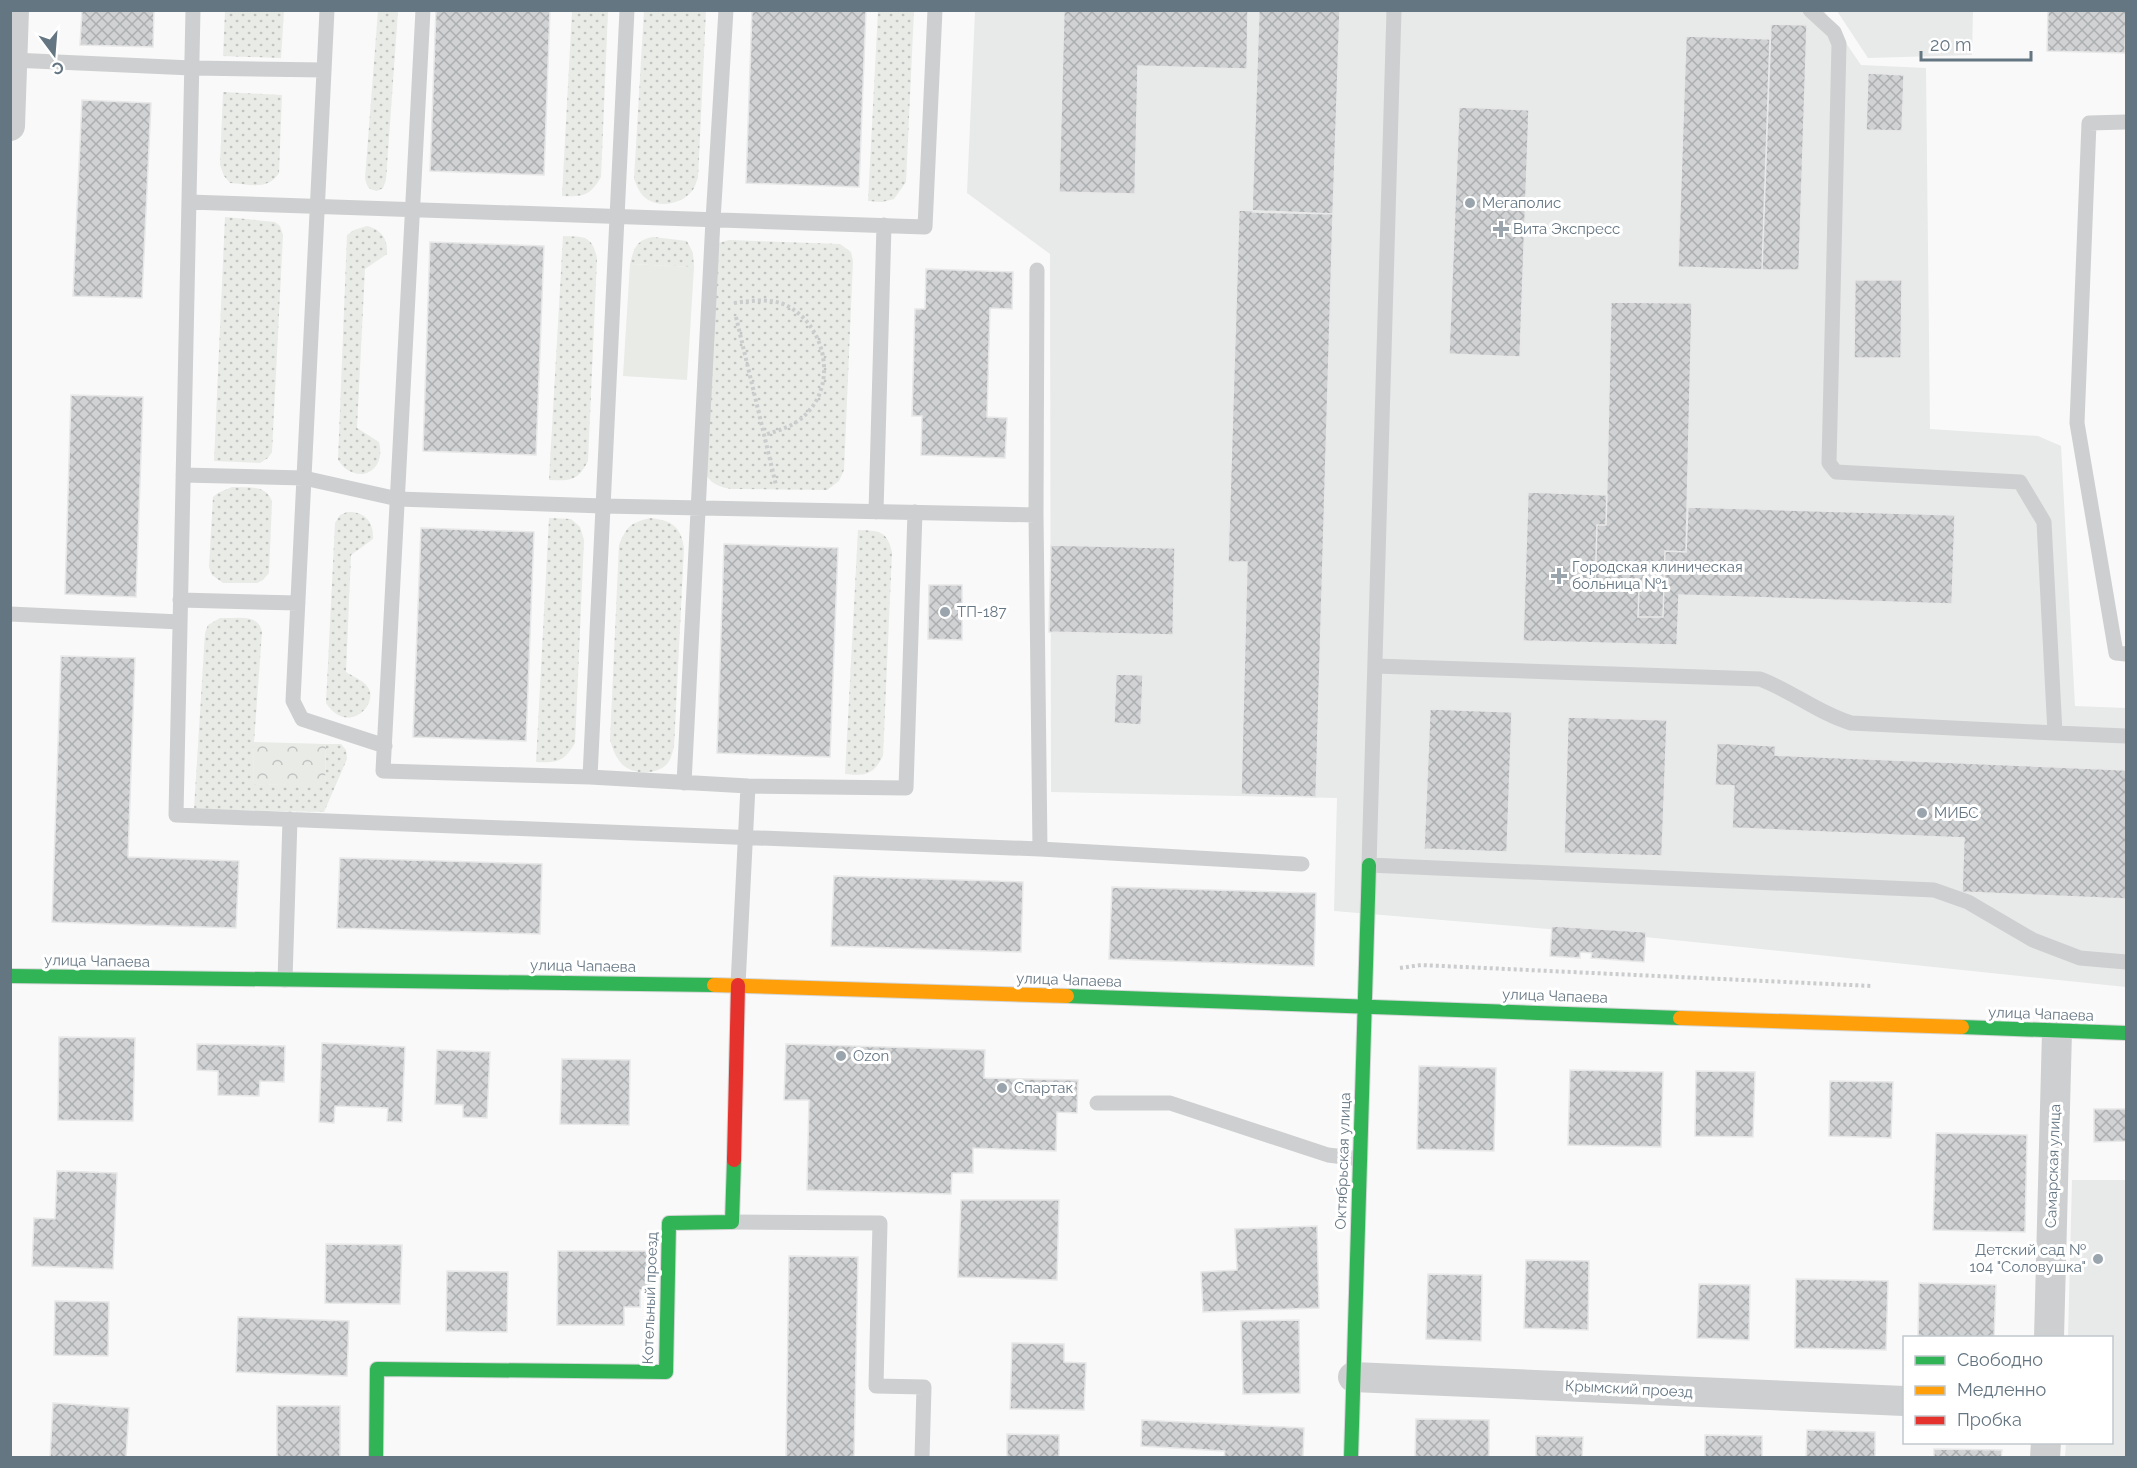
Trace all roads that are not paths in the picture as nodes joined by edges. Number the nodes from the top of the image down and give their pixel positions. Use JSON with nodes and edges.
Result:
{"nodes":[{"id":1,"x":14,"y":10,"type":"edge"},
{"id":2,"x":194,"y":10,"type":"edge"},
{"id":3,"x":327,"y":10,"type":"edge"},
{"id":4,"x":423,"y":10,"type":"edge"},
{"id":5,"x":627,"y":10,"type":"edge"},
{"id":6,"x":726,"y":10,"type":"edge"},
{"id":7,"x":935,"y":10,"type":"edge"},
{"id":8,"x":1394,"y":10,"type":"edge"},
{"id":9,"x":1810,"y":10,"type":"edge"},
{"id":10,"x":12,"y":60,"type":"junction"},
{"id":11,"x":192,"y":68,"type":"junction"},
{"id":12,"x":324,"y":70,"type":"junction"},
{"id":13,"x":2127,"y":122,"type":"edge"},
{"id":14,"x":10,"y":126,"type":"edge"},
{"id":15,"x":189,"y":202,"type":"junction"},
{"id":16,"x":317,"y":207,"type":"junction"},
{"id":17,"x":413,"y":210,"type":"junction"},
{"id":18,"x":616,"y":217,"type":"junction"},
{"id":19,"x":713,"y":220,"type":"junction"},
{"id":20,"x":884,"y":225,"type":"junction"},
{"id":21,"x":1037,"y":270,"type":"dead end"},
{"id":22,"x":183,"y":475,"type":"junction"},
{"id":23,"x":304,"y":478,"type":"junction"},
{"id":24,"x":398,"y":499,"type":"junction"},
{"id":25,"x":603,"y":506,"type":"junction"},
{"id":26,"x":698,"y":507,"type":"junction"},
{"id":27,"x":876,"y":512,"type":"junction"},
{"id":28,"x":915,"y":512,"type":"junction"},
{"id":29,"x":1036,"y":515,"type":"junction"},
{"id":30,"x":180,"y":600,"type":"junction"},
{"id":31,"x":298,"y":603,"type":"junction"},
{"id":32,"x":10,"y":614,"type":"edge"},
{"id":33,"x":180,"y":622,"type":"junction"},
{"id":34,"x":2127,"y":654,"type":"edge"},
{"id":35,"x":1375,"y":666,"type":"junction"},
{"id":36,"x":2055,"y":733,"type":"junction"},
{"id":37,"x":2127,"y":736,"type":"edge"},
{"id":38,"x":385,"y":746,"type":"junction"},
{"id":39,"x":590,"y":777,"type":"junction"},
{"id":40,"x":684,"y":783,"type":"junction"},
{"id":41,"x":748,"y":786,"type":"junction"},
{"id":42,"x":290,"y":819,"type":"junction"},
{"id":43,"x":746,"y":837,"type":"junction"},
{"id":44,"x":1040,"y":849,"type":"junction"},
{"id":45,"x":1302,"y":864,"type":"dead end"},
{"id":46,"x":1369,"y":865,"type":"junction"},
{"id":47,"x":2127,"y":962,"type":"edge"},
{"id":48,"x":10,"y":976,"type":"edge"},
{"id":49,"x":285,"y":980,"type":"junction"},
{"id":50,"x":738,"y":984,"type":"junction"},
{"id":51,"x":1365,"y":1006,"type":"junction"},
{"id":52,"x":2057,"y":1031,"type":"junction"},
{"id":53,"x":2127,"y":1033,"type":"edge"},
{"id":54,"x":1096,"y":1103,"type":"dead end"},
{"id":55,"x":1360,"y":1159,"type":"junction"},
{"id":56,"x":732,"y":1222,"type":"junction"},
{"id":57,"x":2049,"y":1336,"type":"edge"},
{"id":58,"x":1353,"y":1377,"type":"junction"},
{"id":59,"x":1903,"y":1401,"type":"edge"},
{"id":60,"x":375,"y":1458,"type":"edge"},
{"id":61,"x":922,"y":1458,"type":"edge"},
{"id":62,"x":1351,"y":1458,"type":"edge"}],
"edges":[{"from":1,"to":10,"type":"street"},
{"from":2,"to":11,"type":"lane"},
{"from":3,"to":12,"type":"lane"},
{"from":4,"to":17,"type":"lane"},
{"from":5,"to":18,"type":"lane"},
{"from":6,"to":19,"type":"lane"},
{"from":7,"to":20,"type":"lane"},
{"from":8,"to":35,"type":"lane"},
{"from":9,"to":36,"type":"lane"},
{"from":10,"to":11,"type":"lane"},
{"from":10,"to":14,"type":"street"},
{"from":11,"to":12,"type":"lane"},
{"from":11,"to":15,"type":"lane"},
{"from":12,"to":16,"type":"lane"},
{"from":13,"to":34,"type":"lane"},
{"from":15,"to":16,"type":"lane"},
{"from":15,"to":22,"type":"lane"},
{"from":16,"to":17,"type":"lane"},
{"from":16,"to":23,"type":"lane"},
{"from":17,"to":18,"type":"lane"},
{"from":17,"to":24,"type":"lane"},
{"from":18,"to":19,"type":"lane"},
{"from":18,"to":25,"type":"lane"},
{"from":19,"to":20,"type":"lane"},
{"from":19,"to":26,"type":"lane"},
{"from":20,"to":27,"type":"lane"},
{"from":21,"to":29,"type":"lane"},
{"from":22,"to":23,"type":"lane"},
{"from":22,"to":30,"type":"lane"},
{"from":23,"to":24,"type":"lane"},
{"from":23,"to":31,"type":"lane"},
{"from":24,"to":25,"type":"lane"},
{"from":24,"to":38,"type":"lane"},
{"from":25,"to":26,"type":"lane"},
{"from":25,"to":39,"type":"lane"},
{"from":26,"to":27,"type":"lane"},
{"from":26,"to":40,"type":"lane"},
{"from":27,"to":28,"type":"lane"},
{"from":28,"to":29,"type":"lane"},
{"from":28,"to":41,"type":"lane"},
{"from":29,"to":44,"type":"lane"},
{"from":30,"to":31,"type":"lane"},
{"from":30,"to":33,"type":"lane"},
{"from":31,"to":38,"type":"lane"},
{"from":32,"to":33,"type":"lane"},
{"from":33,"to":42,"type":"lane"},
{"from":35,"to":36,"type":"lane"},
{"from":35,"to":46,"type":"lane"},
{"from":36,"to":37,"type":"lane"},
{"from":38,"to":39,"type":"lane"},
{"from":39,"to":40,"type":"lane"},
{"from":40,"to":41,"type":"lane"},
{"from":41,"to":43,"type":"lane"},
{"from":42,"to":43,"type":"lane"},
{"from":42,"to":49,"type":"lane"},
{"from":43,"to":44,"type":"lane"},
{"from":43,"to":50,"type":"lane"},
{"from":44,"to":45,"type":"lane"},
{"from":46,"to":47,"type":"lane"},
{"from":46,"to":51,"type":"street","name":"Октябрьская улица"},
{"from":48,"to":49,"type":"street","name":"улица Чапаева"},
{"from":49,"to":50,"type":"street","name":"улица Чапаева"},
{"from":50,"to":51,"type":"street","name":"улица Чапаева"},
{"from":50,"to":56,"type":"street"},
{"from":51,"to":52,"type":"street","name":"улица Чапаева"},
{"from":51,"to":55,"type":"street","name":"Октябрьская улица"},
{"from":52,"to":53,"type":"street","name":"улица Чапаева"},
{"from":52,"to":57,"type":"street","name":"Самарская улица"},
{"from":54,"to":55,"type":"lane"},
{"from":55,"to":58,"type":"street","name":"Октябрьская улица"},
{"from":56,"to":60,"type":"street","name":"Котельный проезд"},
{"from":56,"to":61,"type":"lane"},
{"from":58,"to":59,"type":"street","name":"Крымский проезд"},
{"from":58,"to":62,"type":"street","name":"Октябрьская улица"}]}
